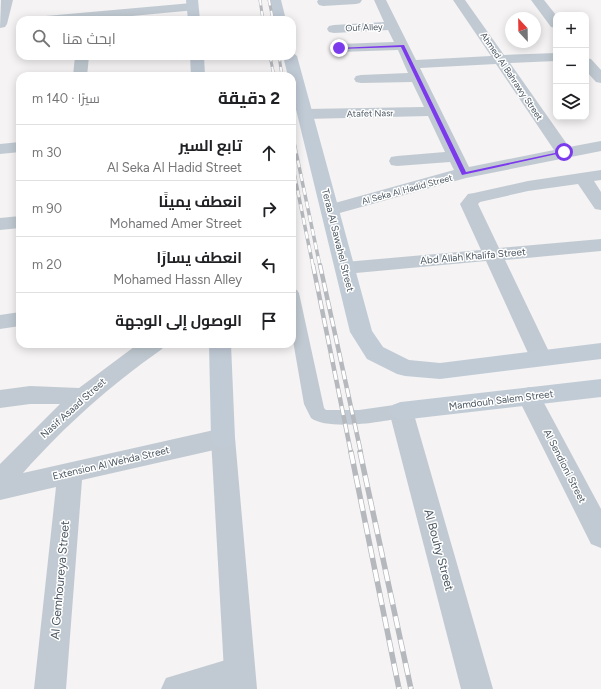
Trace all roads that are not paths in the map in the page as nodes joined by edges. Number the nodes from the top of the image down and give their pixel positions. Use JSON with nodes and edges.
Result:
{"nodes":[{"id":1,"x":7,"y":0,"type":"edge"},
{"id":2,"x":275,"y":0,"type":"edge"},
{"id":3,"x":356,"y":0,"type":"edge"},
{"id":4,"x":380,"y":0,"type":"edge"},
{"id":5,"x":459,"y":0,"type":"edge"},
{"id":6,"x":537,"y":0,"type":"edge"},
{"id":7,"x":323,"y":2,"type":"dead end"},
{"id":8,"x":192,"y":3,"type":"edge"},
{"id":9,"x":88,"y":14,"type":"edge"},
{"id":10,"x":74,"y":16,"type":"edge"},
{"id":11,"x":194,"y":16,"type":"edge"},
{"id":12,"x":279,"y":16,"type":"edge"},
{"id":13,"x":553,"y":20,"type":"edge"},
{"id":14,"x":13,"y":23,"type":"dead end"},
{"id":15,"x":0,"y":24,"type":"edge"},
{"id":16,"x":393,"y":26,"type":"junction"},
{"id":17,"x":334,"y":29,"type":"dead end"},
{"id":18,"x":402,"y":46,"type":"junction"},
{"id":19,"x":339,"y":48,"type":"dead end"},
{"id":20,"x":589,"y":55,"type":"edge"},
{"id":21,"x":601,"y":55,"type":"edge"},
{"id":22,"x":553,"y":57,"type":"edge"},
{"id":23,"x":82,"y":60,"type":"edge"},
{"id":24,"x":196,"y":60,"type":"edge"},
{"id":25,"x":291,"y":60,"type":"edge"},
{"id":26,"x":501,"y":60,"type":"junction"},
{"id":27,"x":411,"y":64,"type":"junction"},
{"id":28,"x":589,"y":65,"type":"edge"},
{"id":29,"x":80,"y":72,"type":"edge"},
{"id":30,"x":198,"y":72,"type":"edge"},
{"id":31,"x":294,"y":72,"type":"edge"},
{"id":32,"x":418,"y":77,"type":"junction"},
{"id":33,"x":296,"y":78,"type":"edge"},
{"id":34,"x":361,"y":79,"type":"dead end"},
{"id":35,"x":601,"y":79,"type":"edge"},
{"id":36,"x":435,"y":111,"type":"junction"},
{"id":37,"x":306,"y":114,"type":"junction"},
{"id":38,"x":601,"y":146,"type":"edge"},
{"id":39,"x":16,"y":147,"type":"edge"},
{"id":40,"x":0,"y":149,"type":"edge"},
{"id":41,"x":564,"y":152,"type":"junction"},
{"id":42,"x":456,"y":156,"type":"junction"},
{"id":43,"x":397,"y":161,"type":"dead end"},
{"id":44,"x":464,"y":174,"type":"junction"},
{"id":45,"x":601,"y":175,"type":"edge"},
{"id":46,"x":582,"y":177,"type":"junction"},
{"id":47,"x":601,"y":205,"type":"edge"},
{"id":48,"x":330,"y":210,"type":"junction"},
{"id":49,"x":16,"y":222,"type":"edge"},
{"id":50,"x":0,"y":224,"type":"edge"},
{"id":51,"x":601,"y":245,"type":"edge"},
{"id":52,"x":493,"y":255,"type":"junction"},
{"id":53,"x":345,"y":268,"type":"junction"},
{"id":54,"x":296,"y":314,"type":"edge"},
{"id":55,"x":16,"y":320,"type":"edge"},
{"id":56,"x":0,"y":322,"type":"edge"},
{"id":57,"x":148,"y":348,"type":"edge"},
{"id":58,"x":220,"y":348,"type":"edge"},
{"id":59,"x":601,"y":351,"type":"edge"},
{"id":60,"x":541,"y":358,"type":"junction"},
{"id":61,"x":601,"y":388,"type":"edge"},
{"id":62,"x":529,"y":396,"type":"junction"},
{"id":63,"x":82,"y":398,"type":"junction"},
{"id":64,"x":0,"y":399,"type":"edge"},
{"id":65,"x":401,"y":411,"type":"junction"},
{"id":66,"x":223,"y":438,"type":"junction"},
{"id":67,"x":70,"y":472,"type":"junction"},
{"id":68,"x":0,"y":480,"type":"edge"},
{"id":69,"x":0,"y":489,"type":"edge"},
{"id":70,"x":601,"y":536,"type":"edge"},
{"id":71,"x":240,"y":680,"type":"edge"},
{"id":72,"x":50,"y":689,"type":"edge"},
{"id":73,"x":177,"y":689,"type":"edge"},
{"id":74,"x":477,"y":689,"type":"edge"}],
"edges":[{"from":1,"to":15,"type":"street"},
{"from":2,"to":12,"type":"main road"},
{"from":3,"to":7,"type":"street"},
{"from":4,"to":16,"type":"street"},
{"from":5,"to":26,"type":"street","name":"Ahmed Al Bahrawy Street"},
{"from":6,"to":13,"type":"street"},
{"from":8,"to":9,"type":"street"},
{"from":8,"to":11,"type":"main road"},
{"from":9,"to":10,"type":"street"},
{"from":14,"to":15,"type":"street"},
{"from":16,"to":17,"type":"street","name":"Ouf Alley"},
{"from":16,"to":18,"type":"street"},
{"from":18,"to":19,"type":"street"},
{"from":18,"to":27,"type":"street"},
{"from":20,"to":21,"type":"street"},
{"from":22,"to":26,"type":"street"},
{"from":23,"to":29,"type":"street"},
{"from":24,"to":30,"type":"main road"},
{"from":25,"to":31,"type":"main road","name":"Teraa Al Sawahel Street"},
{"from":26,"to":27,"type":"street"},
{"from":26,"to":41,"type":"street","name":"Ahmed Al Bahrawy Street"},
{"from":27,"to":32,"type":"street"},
{"from":28,"to":35,"type":"street"},
{"from":32,"to":34,"type":"street"},
{"from":32,"to":36,"type":"street"},
{"from":33,"to":37,"type":"main road","name":"Teraa Al Sawahel Street"},
{"from":36,"to":37,"type":"street","name":"Atafet Nasr"},
{"from":36,"to":42,"type":"street"},
{"from":37,"to":48,"type":"main road","name":"Teraa Al Sawahel Street"},
{"from":38,"to":41,"type":"street","name":"Al Seka Al Hadid Street"},
{"from":39,"to":40,"type":"street"},
{"from":41,"to":44,"type":"street","name":"Al Seka Al Hadid Street"},
{"from":42,"to":43,"type":"street"},
{"from":42,"to":44,"type":"street"},
{"from":44,"to":48,"type":"street","name":"Al Seka Al Hadid Street"},
{"from":45,"to":46,"type":"street"},
{"from":46,"to":47,"type":"street"},
{"from":46,"to":52,"type":"street"},
{"from":48,"to":53,"type":"main road","name":"Teraa Al Sawahel Street"},
{"from":49,"to":50,"type":"street"},
{"from":51,"to":52,"type":"street","name":"Abd Allah Khalifa Street"},
{"from":52,"to":53,"type":"street","name":"Abd Allah Khalifa Street"},
{"from":52,"to":60,"type":"street"},
{"from":53,"to":60,"type":"main road","name":"Teraa Al Sawahel Street"},
{"from":54,"to":65,"type":"lane"},
{"from":55,"to":56,"type":"street"},
{"from":57,"to":63,"type":"street","name":"Nasif Asaad Street"},
{"from":58,"to":66,"type":"main road"},
{"from":59,"to":60,"type":"main road"},
{"from":61,"to":62,"type":"main road","name":"Mamdouh Salem Street"},
{"from":62,"to":65,"type":"main road","name":"Mamdouh Salem Street"},
{"from":62,"to":70,"type":"street","name":"Al Sendioni Street"},
{"from":63,"to":64,"type":"street"},
{"from":63,"to":68,"type":"street","name":"Nasif Asaad Street"},
{"from":65,"to":74,"type":"street","name":"Al Bouhy Street"},
{"from":66,"to":67,"type":"street","name":"Extension Al Wehda Street"},
{"from":66,"to":71,"type":"street"},
{"from":67,"to":69,"type":"street","name":"Extension Al Wehda Street"},
{"from":67,"to":72,"type":"street","name":"Al Gemhoureya Street"},
{"from":71,"to":73,"type":"street"}]}
